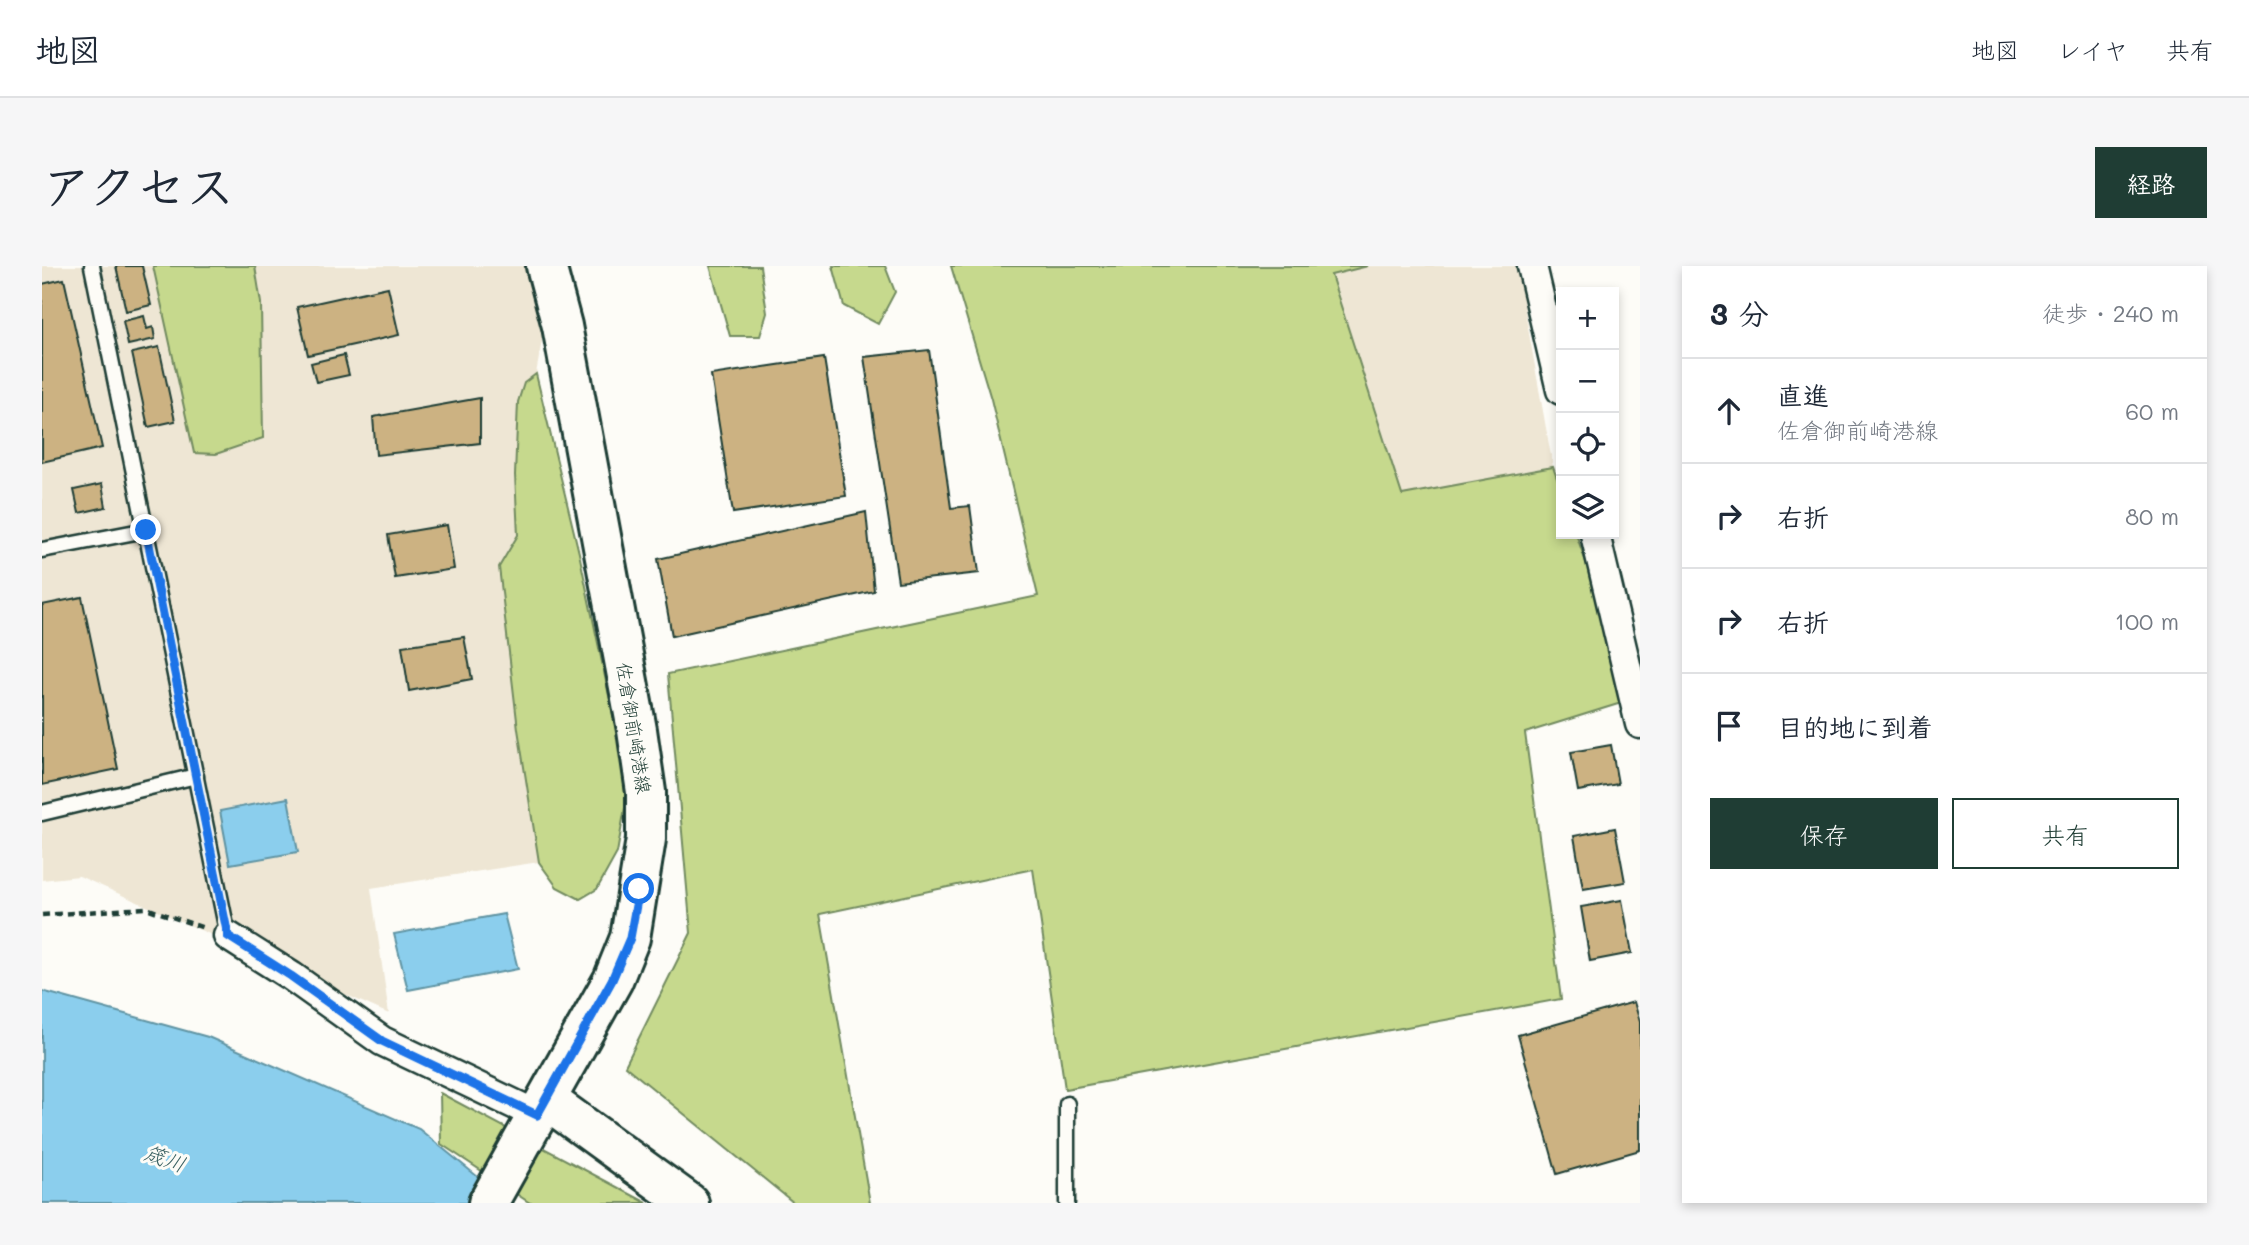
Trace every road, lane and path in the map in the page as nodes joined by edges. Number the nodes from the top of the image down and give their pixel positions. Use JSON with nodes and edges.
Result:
{"nodes":[{"id":1,"x":92,"y":266,"type":"edge"},
{"id":2,"x":546,"y":266,"type":"edge"},
{"id":3,"x":1532,"y":266,"type":"edge"},
{"id":4,"x":1556,"y":369,"type":"edge"},
{"id":5,"x":146,"y":530,"type":"junction"},
{"id":6,"x":1596,"y":539,"type":"edge"},
{"id":7,"x":42,"y":550,"type":"edge"},
{"id":8,"x":1640,"y":724,"type":"edge"},
{"id":9,"x":196,"y":776,"type":"junction"},
{"id":10,"x":42,"y":813,"type":"edge"},
{"id":11,"x":42,"y":915,"type":"edge"},
{"id":12,"x":228,"y":936,"type":"junction"},
{"id":13,"x":1067,"y":1104,"type":"dead end"},
{"id":14,"x":542,"y":1107,"type":"junction"},
{"id":15,"x":488,"y":1203,"type":"edge"},
{"id":16,"x":689,"y":1203,"type":"edge"},
{"id":17,"x":1067,"y":1203,"type":"edge"}],
"edges":[{"from":1,"to":5,"type":"lane"},
{"from":2,"to":14,"type":"main road","name":"佐倉御前崎港線"},
{"from":3,"to":4,"type":"street"},
{"from":5,"to":7,"type":"lane"},
{"from":5,"to":9,"type":"lane"},
{"from":6,"to":8,"type":"street"},
{"from":9,"to":10,"type":"lane"},
{"from":9,"to":12,"type":"lane"},
{"from":11,"to":12,"type":"path"},
{"from":12,"to":14,"type":"street"},
{"from":13,"to":17,"type":"lane"},
{"from":14,"to":15,"type":"main road","name":"佐倉御前崎港線"},
{"from":14,"to":16,"type":"main road"}]}
